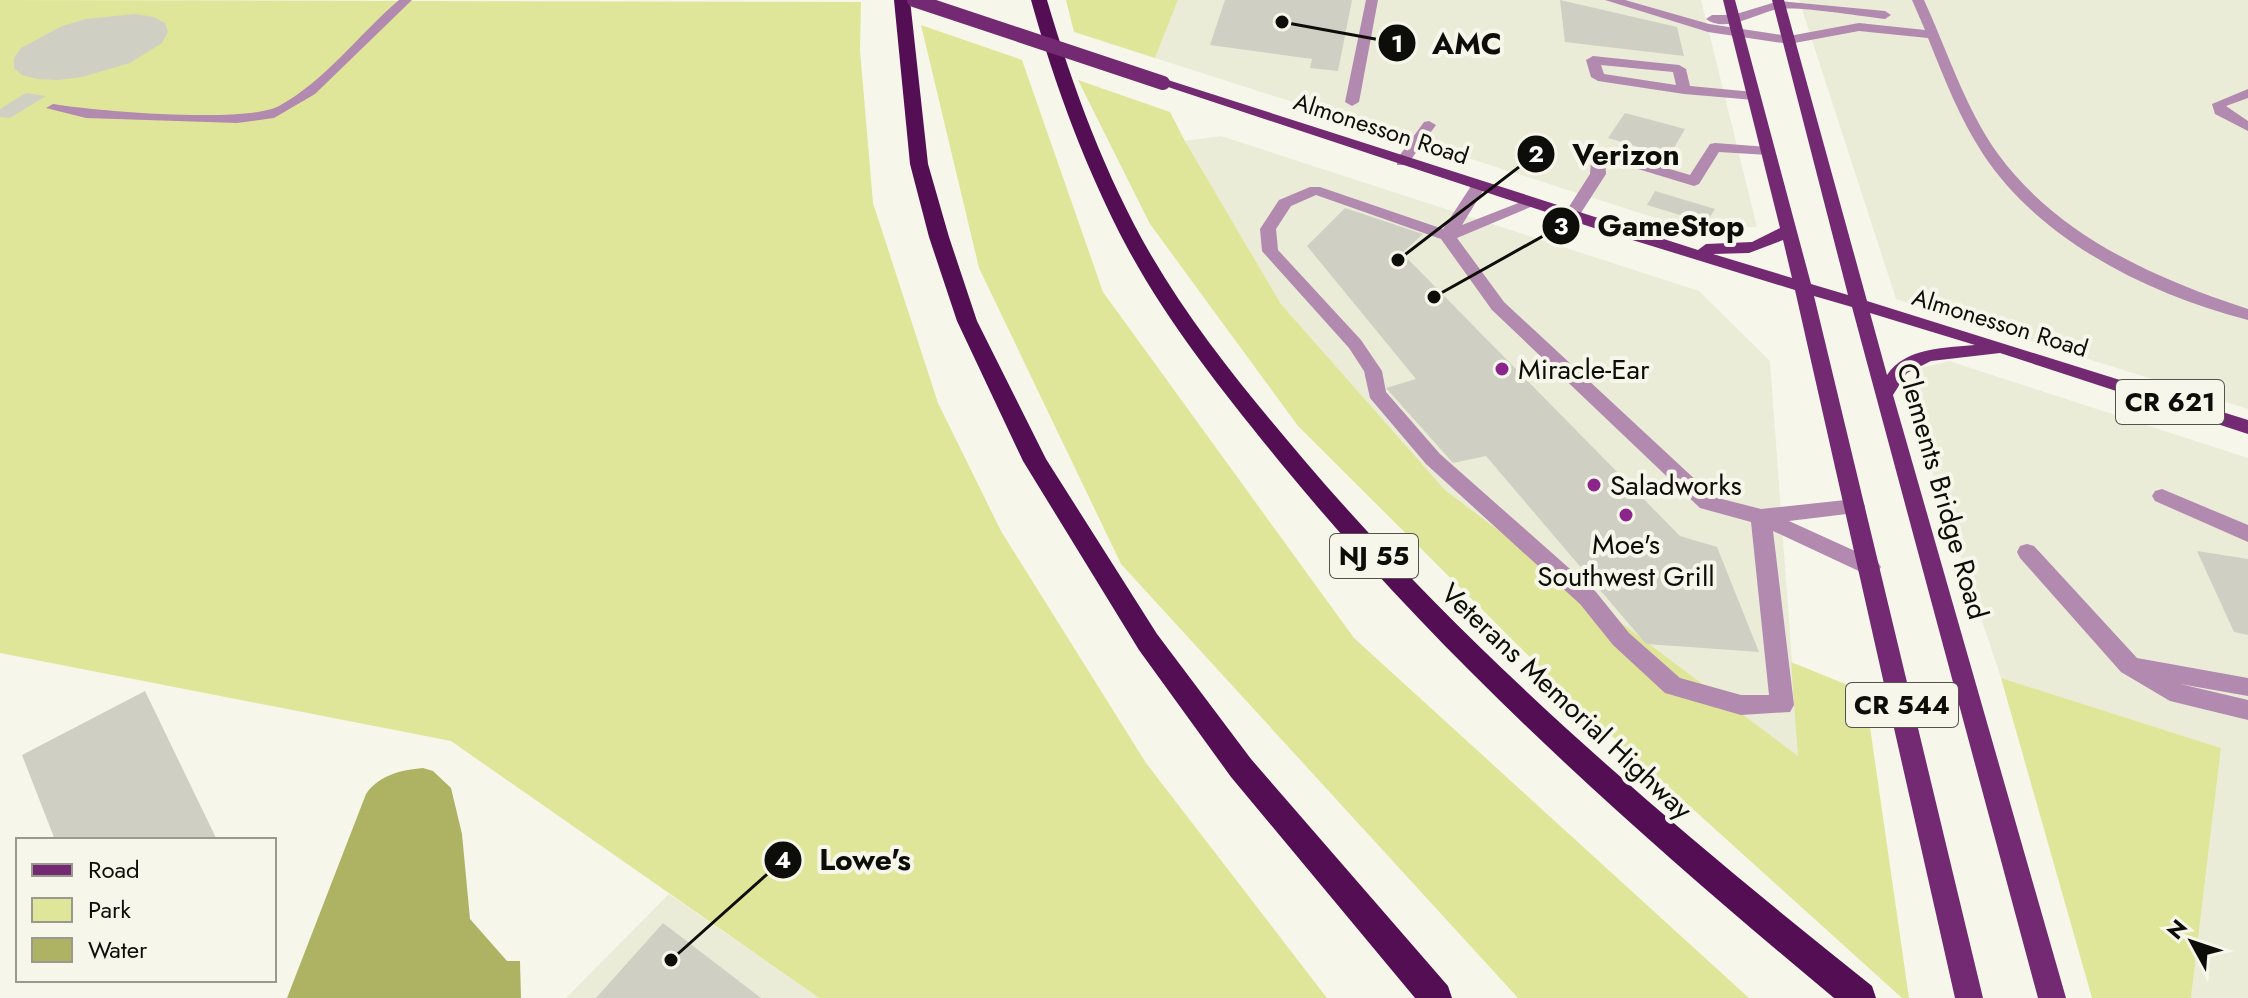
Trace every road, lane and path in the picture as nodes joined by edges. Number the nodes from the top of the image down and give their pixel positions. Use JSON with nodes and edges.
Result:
{"nodes":[{"id":1,"x":406,"y":0,"type":"edge"},
{"id":2,"x":902,"y":0,"type":"edge"},
{"id":3,"x":914,"y":0,"type":"edge"},
{"id":4,"x":1039,"y":0,"type":"edge"},
{"id":5,"x":1372,"y":0,"type":"edge"},
{"id":6,"x":1611,"y":0,"type":"edge"},
{"id":7,"x":1729,"y":0,"type":"edge"},
{"id":8,"x":1918,"y":0,"type":"edge"},
{"id":9,"x":1779,"y":2,"type":"edge"},
{"id":10,"x":1736,"y":26,"type":"junction"},
{"id":11,"x":1930,"y":27,"type":"junction"},
{"id":12,"x":1789,"y":40,"type":"junction"},
{"id":13,"x":1684,"y":90,"type":"junction"},
{"id":14,"x":2248,"y":93,"type":"edge"},
{"id":15,"x":1754,"y":96,"type":"junction"},
{"id":16,"x":1352,"y":102,"type":"dead end"},
{"id":17,"x":53,"y":108,"type":"dead end"},
{"id":18,"x":1429,"y":125,"type":"dead end"},
{"id":19,"x":2248,"y":127,"type":"edge"},
{"id":20,"x":1768,"y":151,"type":"junction"},
{"id":21,"x":1402,"y":162,"type":"junction"},
{"id":22,"x":1478,"y":186,"type":"junction"},
{"id":23,"x":1532,"y":203,"type":"junction"},
{"id":24,"x":1571,"y":216,"type":"junction"},
{"id":25,"x":1788,"y":230,"type":"junction"},
{"id":26,"x":1447,"y":236,"type":"junction"},
{"id":27,"x":1673,"y":248,"type":"junction"},
{"id":28,"x":1803,"y":287,"type":"junction"},
{"id":29,"x":1857,"y":303,"type":"junction"},
{"id":30,"x":2248,"y":315,"type":"edge"},
{"id":31,"x":2004,"y":348,"type":"junction"},
{"id":32,"x":1883,"y":396,"type":"junction"},
{"id":33,"x":2248,"y":427,"type":"edge"},
{"id":34,"x":2162,"y":496,"type":"dead end"},
{"id":35,"x":1855,"y":506,"type":"junction"},
{"id":36,"x":1761,"y":517,"type":"junction"},
{"id":37,"x":2247,"y":534,"type":"edge"},
{"id":38,"x":2027,"y":552,"type":"dead end"},
{"id":39,"x":1870,"y":567,"type":"junction"},
{"id":40,"x":2129,"y":665,"type":"junction"},
{"id":41,"x":2248,"y":674,"type":"edge"},
{"id":42,"x":2248,"y":687,"type":"edge"},
{"id":43,"x":2248,"y":697,"type":"edge"},
{"id":44,"x":2248,"y":710,"type":"edge"},
{"id":45,"x":1436,"y":998,"type":"edge"},
{"id":46,"x":1860,"y":998,"type":"edge"},
{"id":47,"x":1969,"y":998,"type":"edge"},
{"id":48,"x":2052,"y":998,"type":"edge"}],
"edges":[{"from":1,"to":17,"type":"lane"},
{"from":2,"to":45,"type":"highway"},
{"from":3,"to":21,"type":"main road","name":"Almonesson Road","number":"CR 621","bridge":true},
{"from":4,"to":46,"type":"highway","name":"Veterans Memorial Highway","number":"NJ 55"},
{"from":5,"to":16,"type":"lane"},
{"from":6,"to":10,"type":"lane"},
{"from":7,"to":10,"type":"main road","number":"CR 544"},
{"from":8,"to":11,"type":"lane"},
{"from":9,"to":10,"type":"lane"},
{"from":9,"to":11,"type":"lane"},
{"from":9,"to":12,"type":"main road","name":"Clements Bridge Road","number":"CR 544"},
{"from":10,"to":12,"type":"lane"},
{"from":10,"to":15,"type":"main road","number":"CR 544"},
{"from":11,"to":12,"type":"lane"},
{"from":11,"to":30,"type":"lane"},
{"from":12,"to":29,"type":"main road","name":"Clements Bridge Road","number":"CR 544"},
{"from":13,"to":13,"type":"lane"},
{"from":13,"to":15,"type":"lane"},
{"from":14,"to":19,"type":"lane"},
{"from":15,"to":20,"type":"main road","number":"CR 544"},
{"from":18,"to":21,"type":"lane"},
{"from":20,"to":24,"type":"lane"},
{"from":20,"to":25,"type":"main road","number":"CR 544"},
{"from":21,"to":22,"type":"main road","name":"Almonesson Road","number":"CR 621"},
{"from":22,"to":23,"type":"main road","name":"Almonesson Road","number":"CR 621"},
{"from":22,"to":26,"type":"lane"},
{"from":23,"to":24,"type":"main road","name":"Almonesson Road","number":"CR 621"},
{"from":23,"to":26,"type":"lane"},
{"from":24,"to":27,"type":"main road","name":"Almonesson Road","number":"CR 621"},
{"from":25,"to":27,"type":"main road"},
{"from":25,"to":28,"type":"main road","number":"CR 544"},
{"from":26,"to":36,"type":"lane"},
{"from":26,"to":36,"type":"lane"},
{"from":27,"to":28,"type":"main road","name":"Almonesson Road","number":"CR 621"},
{"from":28,"to":29,"type":"main road","name":"Almonesson Road","number":"CR 621"},
{"from":28,"to":35,"type":"main road","number":"CR 544"},
{"from":29,"to":31,"type":"main road","name":"Almonesson Road","number":"CR 621"},
{"from":29,"to":32,"type":"main road","name":"Clements Bridge Road","number":"CR 544"},
{"from":31,"to":32,"type":"main road"},
{"from":31,"to":33,"type":"main road","name":"Almonesson Road","number":"CR 621"},
{"from":32,"to":48,"type":"main road","name":"Clements Bridge Road","number":"CR 544"},
{"from":34,"to":37,"type":"lane"},
{"from":35,"to":36,"type":"lane"},
{"from":35,"to":39,"type":"main road","number":"CR 544"},
{"from":36,"to":39,"type":"lane"},
{"from":38,"to":40,"type":"lane"},
{"from":39,"to":47,"type":"main road","number":"CR 544"},
{"from":40,"to":41,"type":"lane"},
{"from":40,"to":42,"type":"lane"},
{"from":40,"to":43,"type":"lane"},
{"from":40,"to":44,"type":"lane"}]}
